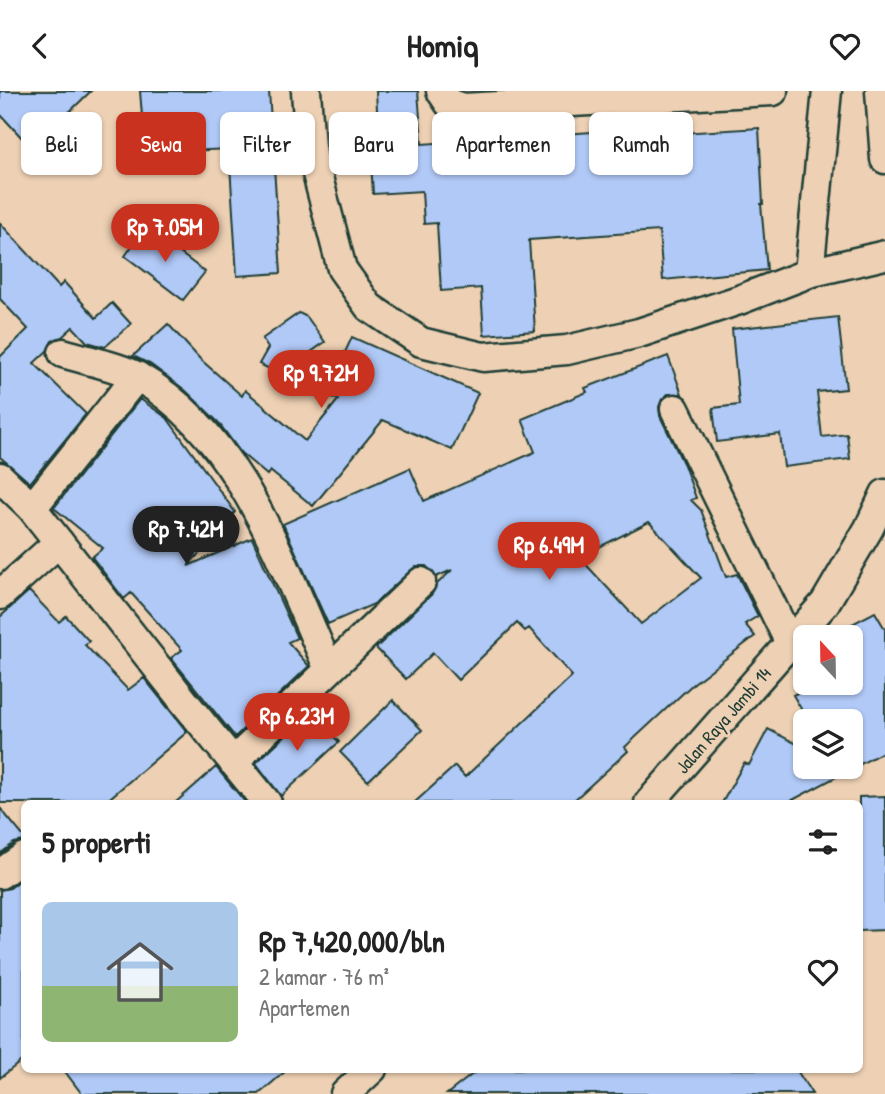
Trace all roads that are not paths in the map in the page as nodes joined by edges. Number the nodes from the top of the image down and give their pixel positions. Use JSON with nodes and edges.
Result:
{"nodes":[{"id":1,"x":306,"y":91,"type":"edge"},
{"id":2,"x":441,"y":91,"type":"edge"},
{"id":3,"x":774,"y":91,"type":"edge"},
{"id":4,"x":827,"y":91,"type":"edge"},
{"id":5,"x":880,"y":91,"type":"edge"},
{"id":6,"x":885,"y":159,"type":"edge"},
{"id":7,"x":885,"y":255,"type":"edge"},
{"id":8,"x":809,"y":273,"type":"junction"},
{"id":9,"x":63,"y":353,"type":"dead end"},
{"id":10,"x":137,"y":376,"type":"junction"},
{"id":11,"x":675,"y":409,"type":"dead end"},
{"id":12,"x":0,"y":477,"type":"edge"},
{"id":13,"x":885,"y":494,"type":"edge"},
{"id":14,"x":32,"y":507,"type":"junction"},
{"id":15,"x":59,"y":542,"type":"junction"},
{"id":16,"x":421,"y":582,"type":"dead end"},
{"id":17,"x":0,"y":595,"type":"edge"},
{"id":18,"x":790,"y":643,"type":"junction"},
{"id":19,"x":329,"y":669,"type":"junction"},
{"id":20,"x":233,"y":762,"type":"junction"},
{"id":21,"x":265,"y":800,"type":"edge"},
{"id":22,"x":652,"y":800,"type":"edge"},
{"id":23,"x":21,"y":859,"type":"edge"},
{"id":24,"x":0,"y":874,"type":"edge"},
{"id":25,"x":368,"y":1073,"type":"edge"},
{"id":26,"x":345,"y":1094,"type":"edge"}],
"edges":[{"from":1,"to":8,"type":"street"},
{"from":2,"to":3,"type":"street"},
{"from":4,"to":8,"type":"street"},
{"from":5,"to":6,"type":"street"},
{"from":7,"to":8,"type":"street"},
{"from":9,"to":10,"type":"street"},
{"from":10,"to":14,"type":"street"},
{"from":10,"to":19,"type":"street"},
{"from":11,"to":18,"type":"street"},
{"from":12,"to":14,"type":"street"},
{"from":13,"to":18,"type":"street","name":"Jalan Raya Jambi 14"},
{"from":14,"to":15,"type":"street"},
{"from":15,"to":17,"type":"street"},
{"from":15,"to":20,"type":"street"},
{"from":16,"to":19,"type":"street"},
{"from":18,"to":22,"type":"street","name":"Jalan Raya Jambi 14"},
{"from":19,"to":20,"type":"street"},
{"from":20,"to":21,"type":"street"},
{"from":23,"to":24,"type":"street"},
{"from":25,"to":26,"type":"street"}]}
